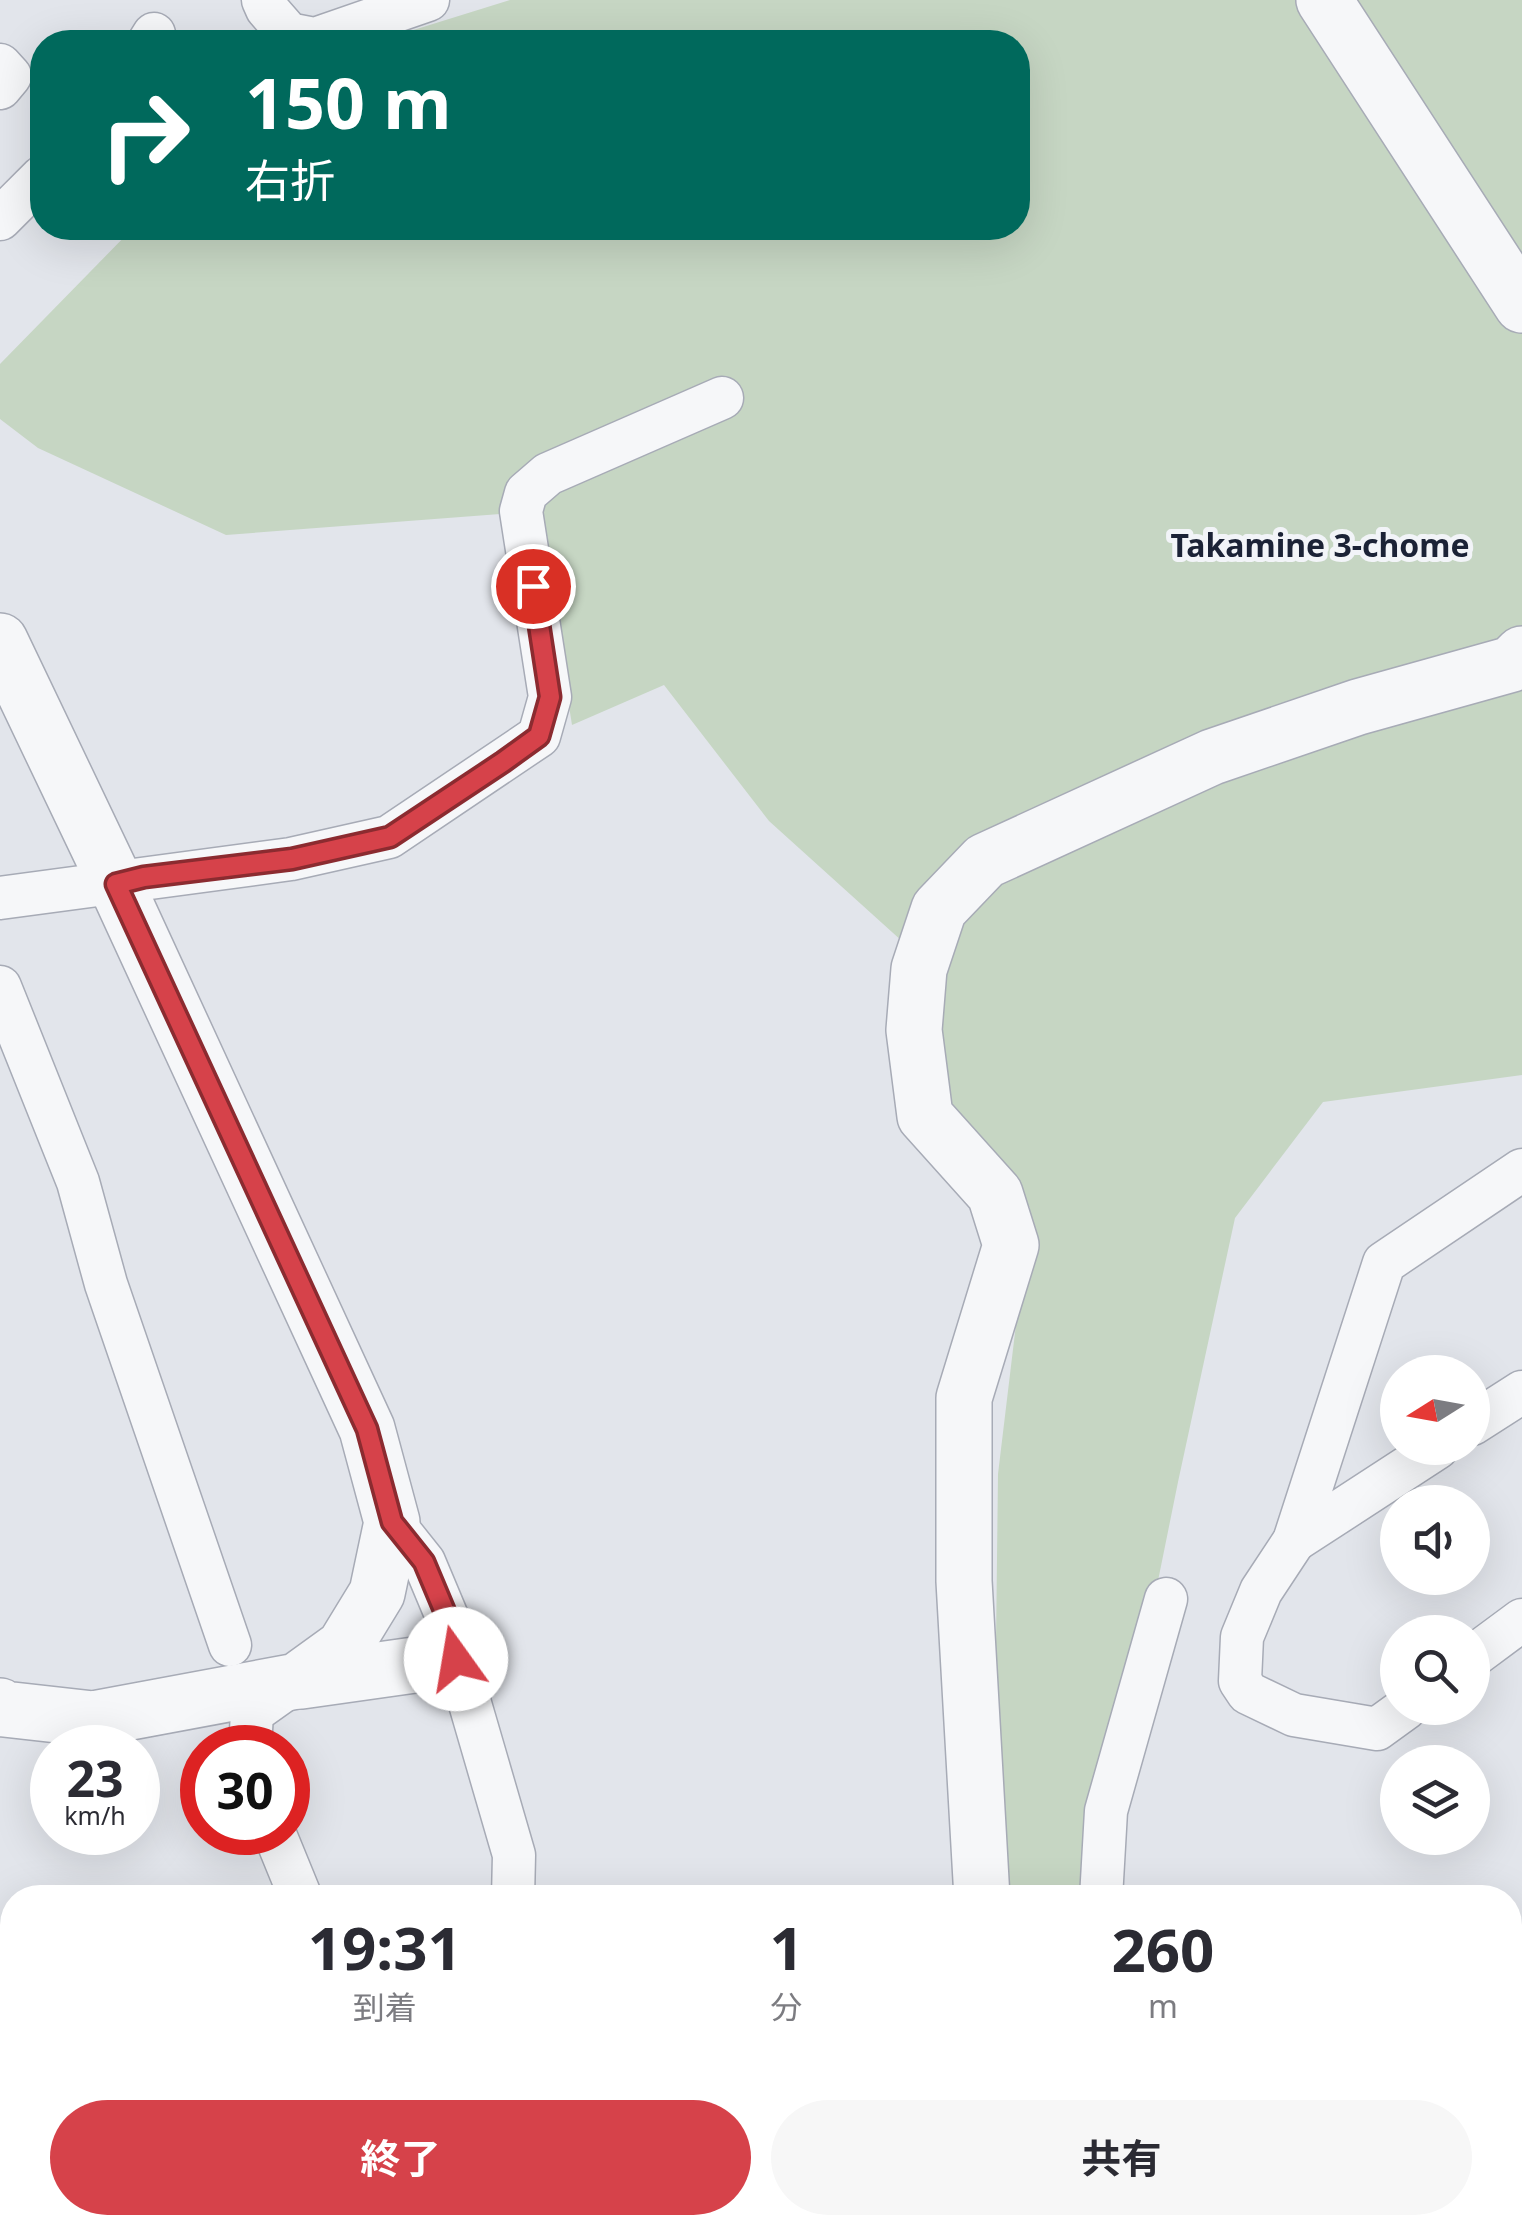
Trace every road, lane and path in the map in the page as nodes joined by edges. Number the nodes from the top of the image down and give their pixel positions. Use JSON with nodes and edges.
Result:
{"nodes":[{"id":1,"x":264,"y":0,"type":"edge"},
{"id":2,"x":428,"y":0,"type":"edge"},
{"id":3,"x":1324,"y":0,"type":"edge"},
{"id":4,"x":286,"y":30,"type":"edge"},
{"id":5,"x":341,"y":30,"type":"edge"},
{"id":6,"x":0,"y":65,"type":"edge"},
{"id":7,"x":0,"y":88,"type":"edge"},
{"id":8,"x":30,"y":189,"type":"edge"},
{"id":9,"x":0,"y":218,"type":"edge"},
{"id":10,"x":1522,"y":306,"type":"edge"},
{"id":11,"x":722,"y":398,"type":"dead end"},
{"id":12,"x":0,"y":641,"type":"edge"},
{"id":13,"x":1522,"y":654,"type":"edge"},
{"id":14,"x":116,"y":884,"type":"junction"},
{"id":15,"x":0,"y":898,"type":"edge"},
{"id":16,"x":0,"y":987,"type":"edge"},
{"id":17,"x":1522,"y":1170,"type":"edge"},
{"id":18,"x":1522,"y":1392,"type":"edge"},
{"id":19,"x":1490,"y":1412,"type":"edge"},
{"id":20,"x":1411,"y":1465,"type":"edge"},
{"id":21,"x":392,"y":1522,"type":"junction"},
{"id":22,"x":1294,"y":1541,"type":"junction"},
{"id":23,"x":1166,"y":1598,"type":"dead end"},
{"id":24,"x":1522,"y":1620,"type":"edge"},
{"id":25,"x":1490,"y":1644,"type":"edge"},
{"id":26,"x":230,"y":1645,"type":"dead end"},
{"id":27,"x":456,"y":1659,"type":"junction"},
{"id":28,"x":297,"y":1681,"type":"junction"},
{"id":29,"x":0,"y":1706,"type":"edge"},
{"id":30,"x":251,"y":1725,"type":"edge"},
{"id":31,"x":1383,"y":1725,"type":"edge"},
{"id":32,"x":283,"y":1855,"type":"edge"},
{"id":33,"x":295,"y":1885,"type":"edge"},
{"id":34,"x":513,"y":1885,"type":"edge"},
{"id":35,"x":981,"y":1885,"type":"edge"},
{"id":36,"x":1102,"y":1885,"type":"edge"}],
"edges":[{"from":1,"to":4,"type":"street"},
{"from":2,"to":5,"type":"street"},
{"from":3,"to":10,"type":"street"},
{"from":6,"to":7,"type":"street"},
{"from":8,"to":9,"type":"street"},
{"from":11,"to":14,"type":"street"},
{"from":12,"to":14,"type":"street"},
{"from":13,"to":35,"type":"street"},
{"from":14,"to":15,"type":"street"},
{"from":14,"to":21,"type":"street"},
{"from":16,"to":26,"type":"street"},
{"from":17,"to":22,"type":"street"},
{"from":18,"to":19,"type":"street"},
{"from":20,"to":22,"type":"street"},
{"from":21,"to":27,"type":"street"},
{"from":21,"to":28,"type":"street"},
{"from":22,"to":31,"type":"street"},
{"from":23,"to":36,"type":"street"},
{"from":24,"to":25,"type":"street"},
{"from":27,"to":28,"type":"street"},
{"from":27,"to":34,"type":"street"},
{"from":28,"to":29,"type":"street"},
{"from":28,"to":30,"type":"street"},
{"from":32,"to":33,"type":"street"}]}
